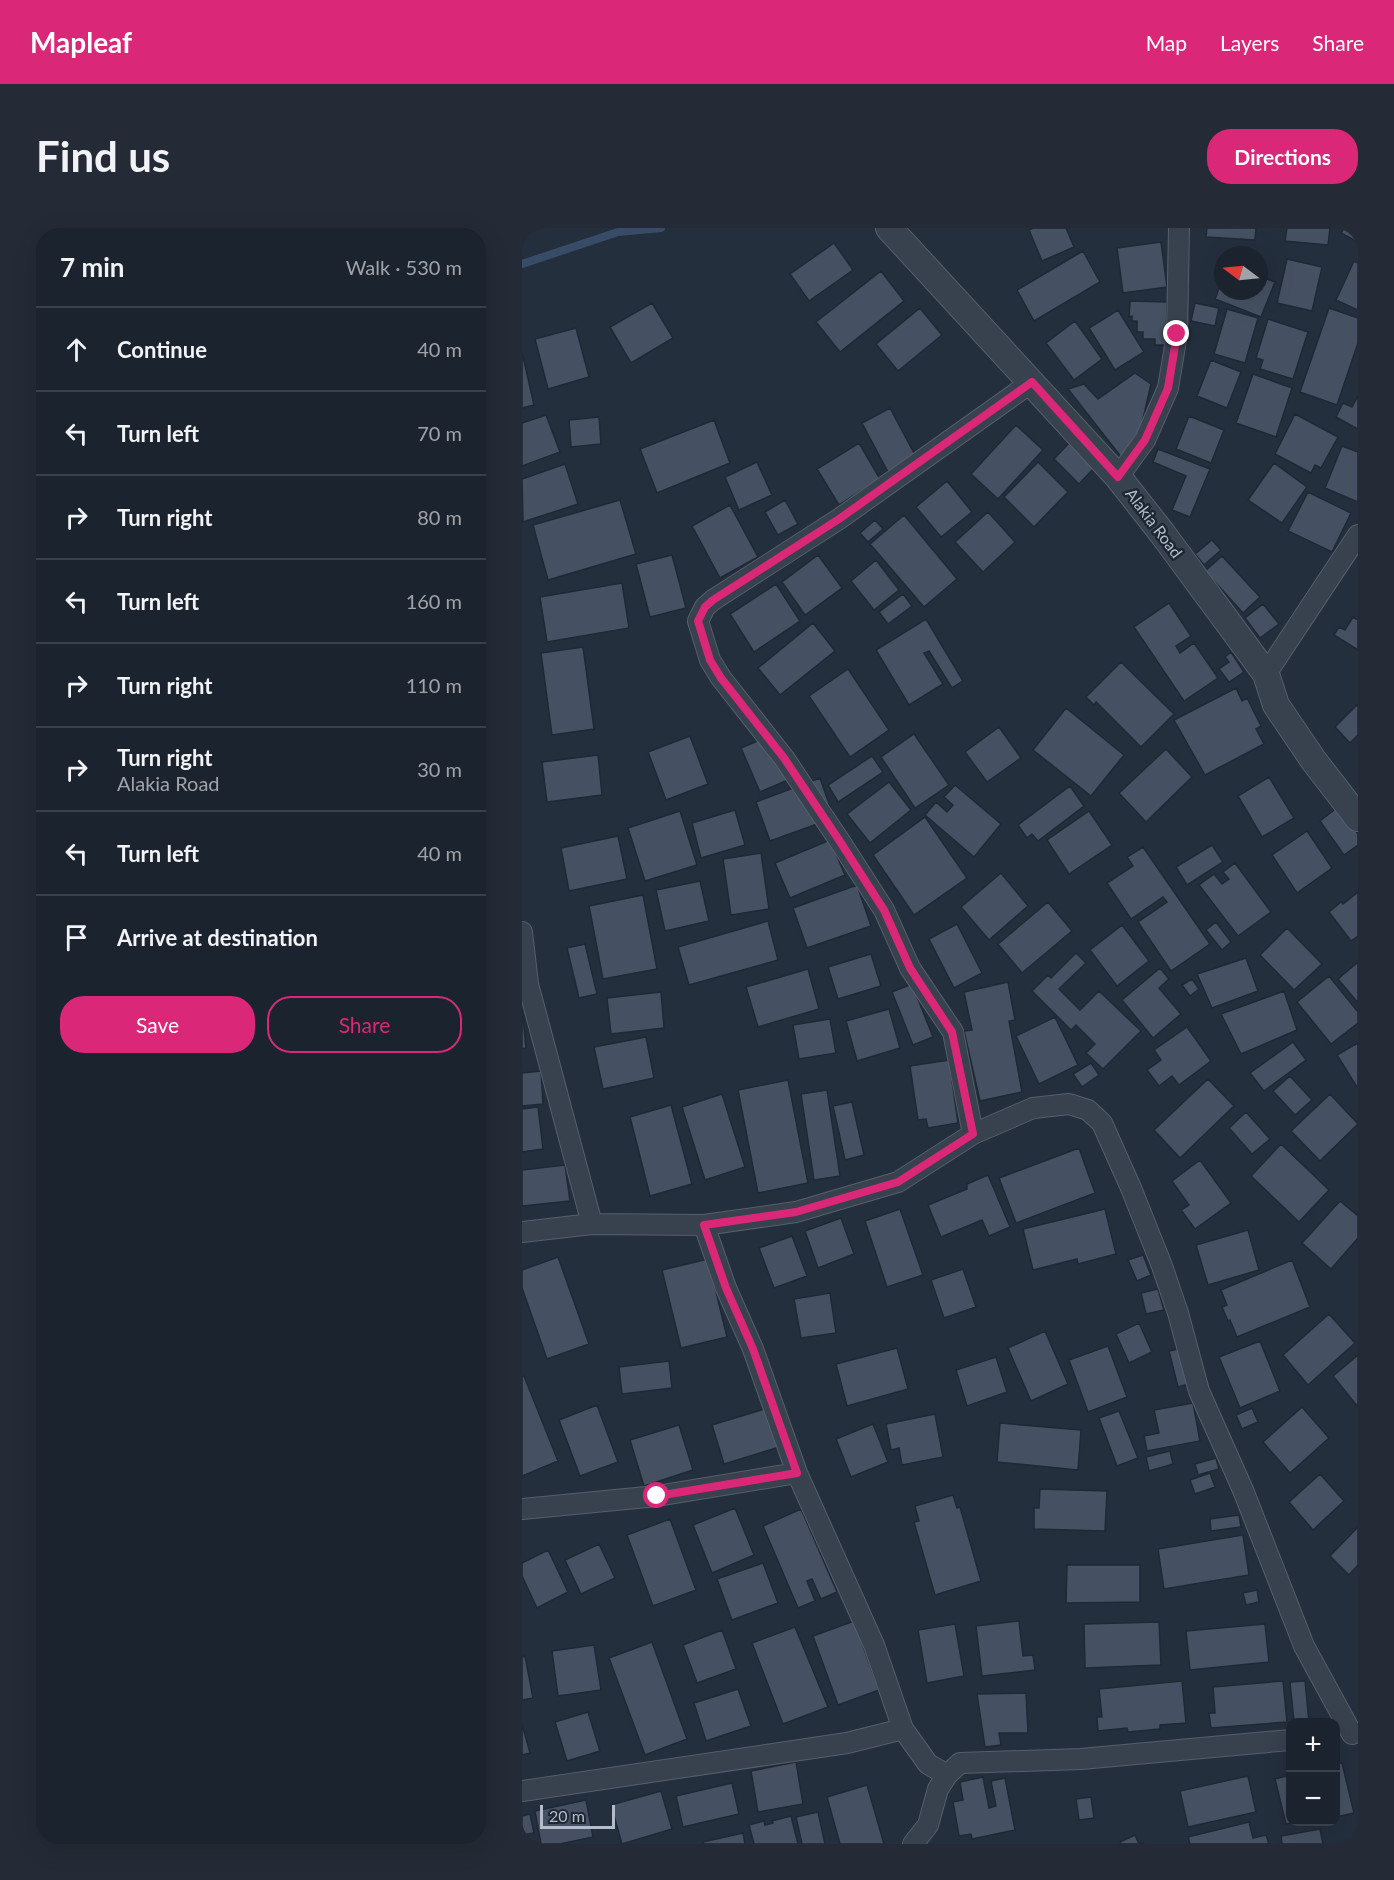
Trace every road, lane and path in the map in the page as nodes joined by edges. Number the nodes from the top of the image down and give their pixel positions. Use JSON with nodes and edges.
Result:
{"nodes":[{"id":1,"x":889,"y":228,"type":"edge"},
{"id":2,"x":1179,"y":228,"type":"edge"},
{"id":3,"x":1032,"y":382,"type":"junction"},
{"id":4,"x":1118,"y":477,"type":"junction"},
{"id":5,"x":1358,"y":535,"type":"edge"},
{"id":6,"x":1266,"y":674,"type":"junction"},
{"id":7,"x":1358,"y":818,"type":"edge"},
{"id":8,"x":522,"y":932,"type":"edge"},
{"id":9,"x":525,"y":985,"type":"edge"},
{"id":10,"x":973,"y":1134,"type":"junction"},
{"id":11,"x":592,"y":1224,"type":"junction"},
{"id":12,"x":704,"y":1225,"type":"junction"},
{"id":13,"x":522,"y":1232,"type":"edge"},
{"id":14,"x":797,"y":1473,"type":"junction"},
{"id":15,"x":522,"y":1509,"type":"edge"},
{"id":16,"x":903,"y":1729,"type":"junction"},
{"id":17,"x":1348,"y":1736,"type":"edge"},
{"id":18,"x":1286,"y":1740,"type":"edge"},
{"id":19,"x":947,"y":1775,"type":"junction"},
{"id":20,"x":522,"y":1791,"type":"edge"},
{"id":21,"x":913,"y":1844,"type":"edge"}],
"edges":[{"from":1,"to":3,"type":"street","name":"Alakia Road"},
{"from":2,"to":4,"type":"street"},
{"from":3,"to":4,"type":"street","name":"Alakia Road"},
{"from":3,"to":10,"type":"street"},
{"from":4,"to":6,"type":"street","name":"Alakia Road"},
{"from":5,"to":6,"type":"street"},
{"from":6,"to":7,"type":"street","name":"Alakia Road"},
{"from":8,"to":9,"type":"street"},
{"from":9,"to":11,"type":"street"},
{"from":10,"to":12,"type":"street"},
{"from":10,"to":17,"type":"street"},
{"from":11,"to":12,"type":"street"},
{"from":11,"to":13,"type":"street"},
{"from":12,"to":14,"type":"street"},
{"from":14,"to":15,"type":"street"},
{"from":14,"to":16,"type":"street"},
{"from":16,"to":19,"type":"street"},
{"from":16,"to":20,"type":"street"},
{"from":18,"to":19,"type":"street"},
{"from":19,"to":21,"type":"street"}]}
